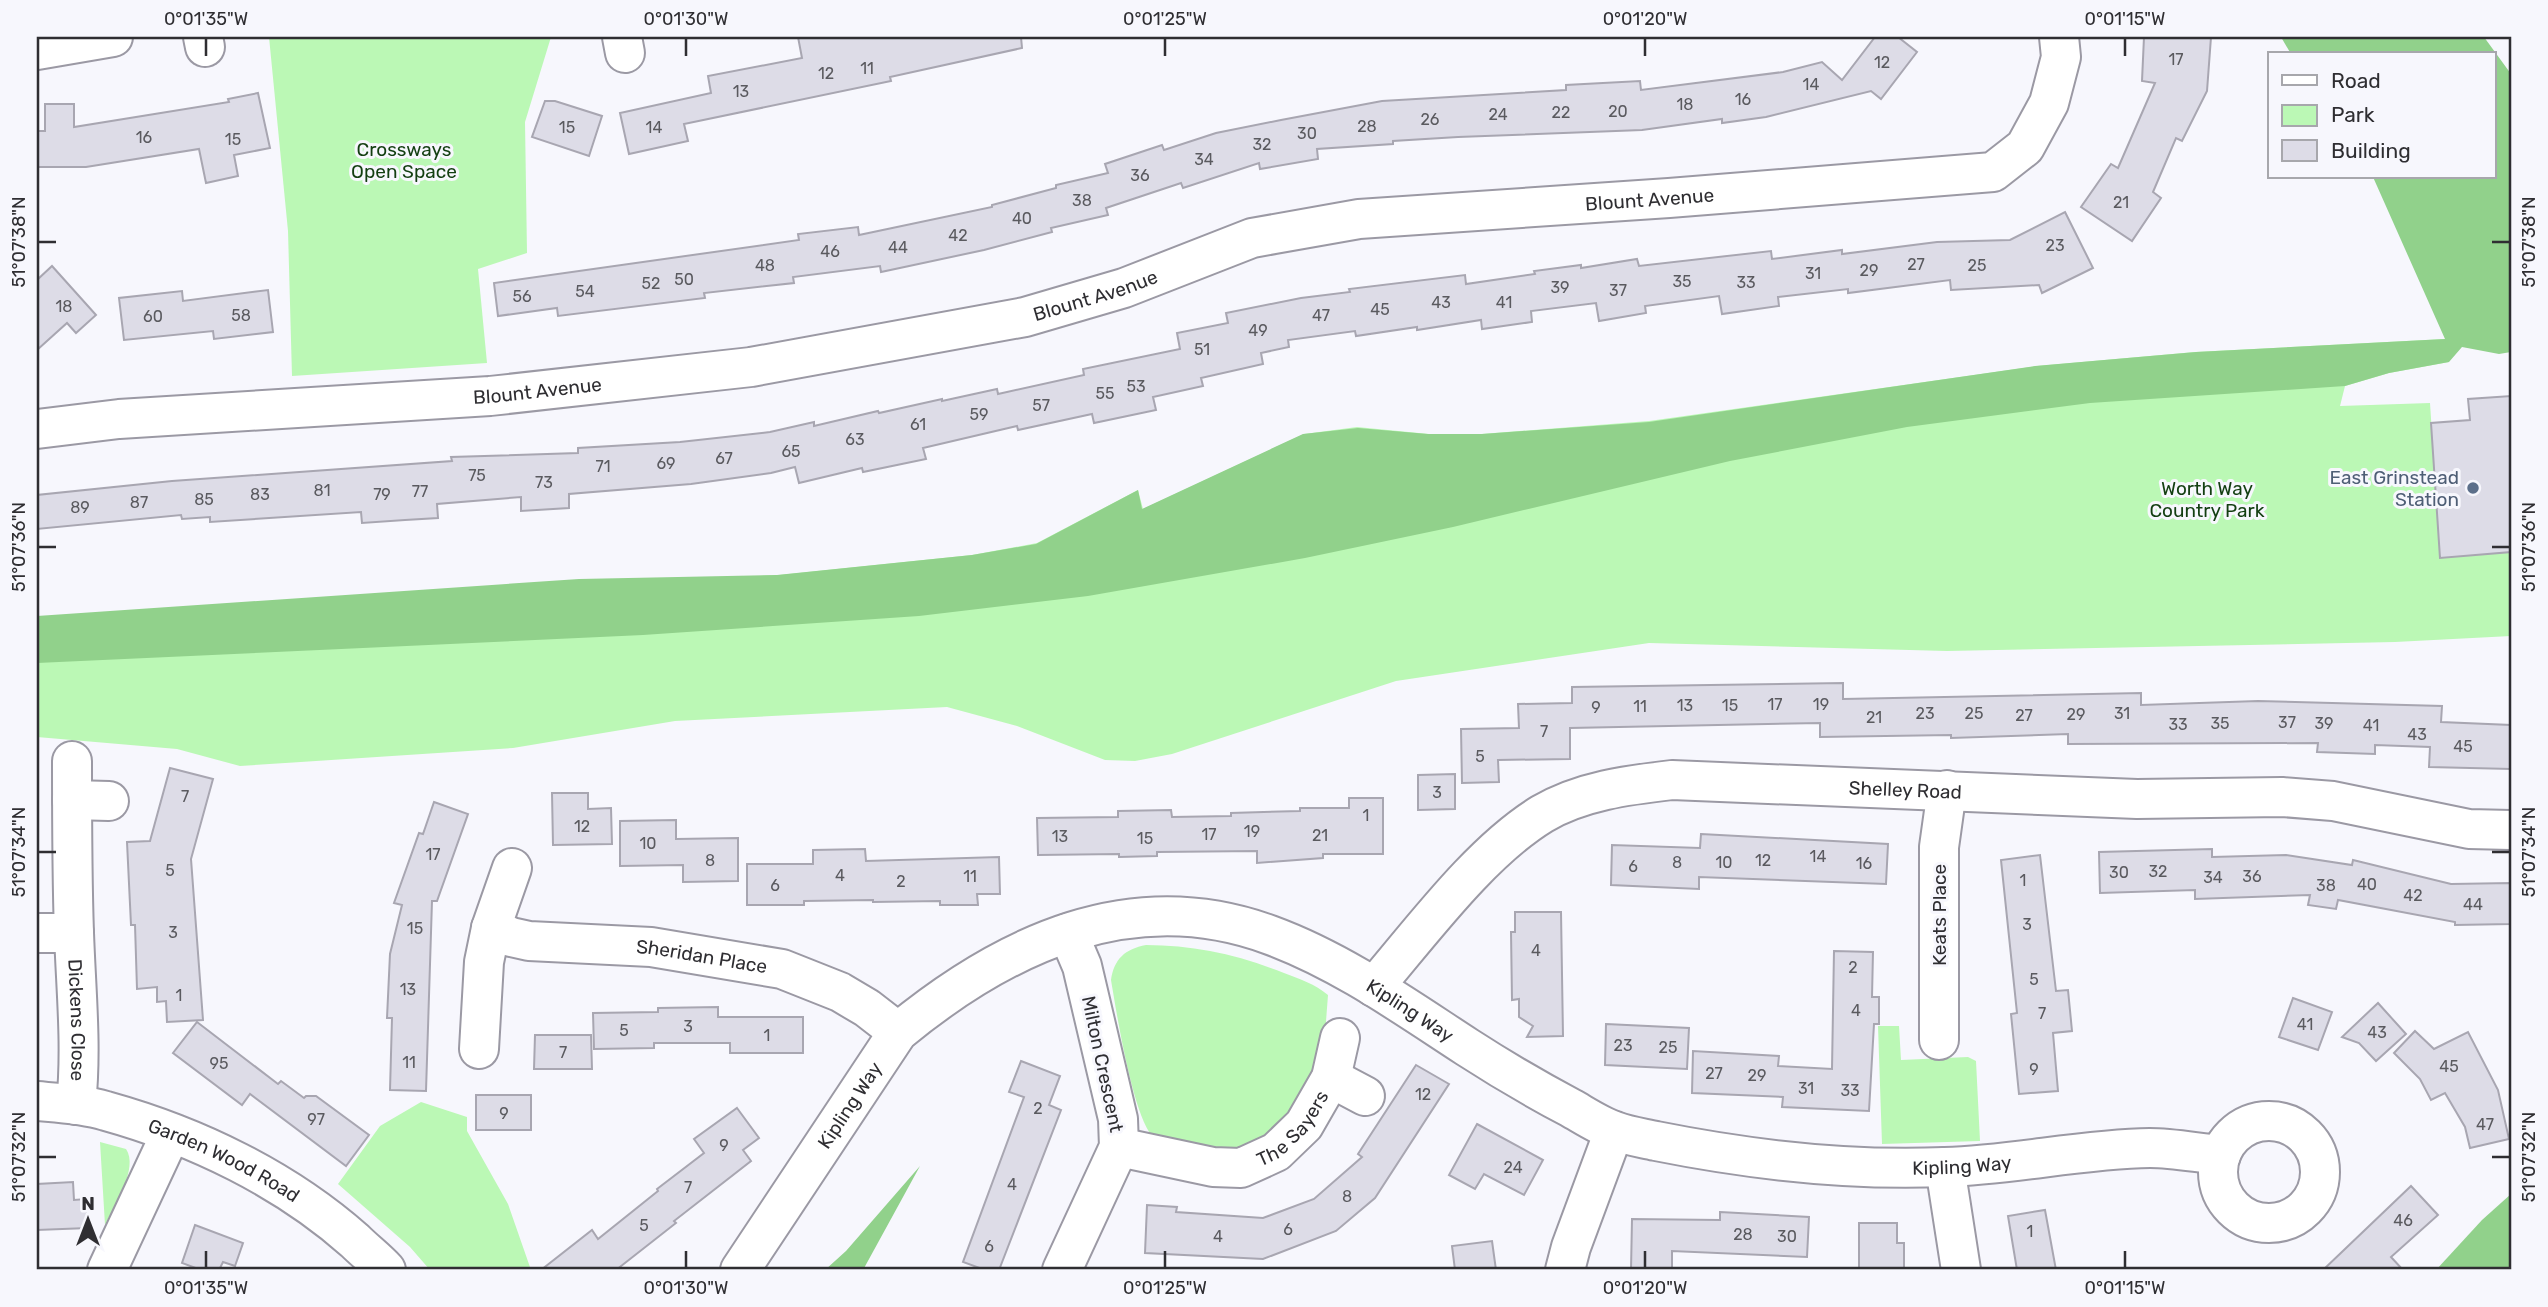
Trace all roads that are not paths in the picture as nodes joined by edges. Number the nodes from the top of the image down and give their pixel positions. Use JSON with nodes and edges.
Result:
{"nodes":[{"id":1,"x":113,"y":37,"type":"edge"},
{"id":2,"x":2059,"y":37,"type":"edge"},
{"id":3,"x":37,"y":50,"type":"edge"},
{"id":4,"x":37,"y":429,"type":"edge"},
{"id":5,"x":72,"y":761,"type":"dead end"},
{"id":6,"x":1947,"y":790,"type":"junction"},
{"id":7,"x":2511,"y":830,"type":"edge"},
{"id":8,"x":513,"y":868,"type":"dead end"},
{"id":9,"x":491,"y":928,"type":"junction"},
{"id":10,"x":55,"y":933,"type":"edge"},
{"id":11,"x":1068,"y":933,"type":"junction"},
{"id":12,"x":1374,"y":987,"type":"junction"},
{"id":13,"x":898,"y":1032,"type":"junction"},
{"id":14,"x":1340,"y":1038,"type":"dead end"},
{"id":15,"x":1937,"y":1041,"type":"dead end"},
{"id":16,"x":479,"y":1049,"type":"dead end"},
{"id":17,"x":1331,"y":1078,"type":"junction"},
{"id":18,"x":1365,"y":1096,"type":"dead end"},
{"id":19,"x":37,"y":1101,"type":"edge"},
{"id":20,"x":76,"y":1105,"type":"junction"},
{"id":21,"x":1614,"y":1131,"type":"junction"},
{"id":22,"x":171,"y":1133,"type":"junction"},
{"id":23,"x":1119,"y":1147,"type":"junction"},
{"id":24,"x":2221,"y":1155,"type":"dead end"},
{"id":25,"x":1945,"y":1167,"type":"junction"},
{"id":26,"x":107,"y":1270,"type":"edge"},
{"id":27,"x":386,"y":1270,"type":"edge"},
{"id":28,"x":740,"y":1270,"type":"edge"},
{"id":29,"x":1062,"y":1270,"type":"edge"},
{"id":30,"x":1565,"y":1270,"type":"edge"},
{"id":31,"x":1961,"y":1270,"type":"edge"}],
"edges":[{"from":1,"to":3,"type":"street"},
{"from":2,"to":4,"type":"street","name":"Blount Avenue"},
{"from":5,"to":10,"type":"street","name":"Dickens Close"},
{"from":6,"to":7,"type":"street","name":"Shelley Road"},
{"from":6,"to":12,"type":"street","name":"Shelley Road"},
{"from":6,"to":15,"type":"street","name":"Keats Place"},
{"from":8,"to":9,"type":"street"},
{"from":9,"to":13,"type":"street","name":"Sheridan Place"},
{"from":9,"to":16,"type":"street"},
{"from":10,"to":20,"type":"street","name":"Dickens Close"},
{"from":11,"to":12,"type":"street","name":"Kipling Way"},
{"from":11,"to":13,"type":"street","name":"Kipling Way"},
{"from":11,"to":23,"type":"street","name":"Milton Crescent"},
{"from":12,"to":21,"type":"street","name":"Kipling Way"},
{"from":13,"to":28,"type":"street","name":"Kipling Way"},
{"from":14,"to":17,"type":"street","name":"The Sayers"},
{"from":17,"to":18,"type":"street"},
{"from":17,"to":23,"type":"street","name":"The Sayers"},
{"from":19,"to":20,"type":"street","name":"Garden Wood Road"},
{"from":20,"to":22,"type":"street","name":"Garden Wood Road"},
{"from":21,"to":25,"type":"street","name":"Kipling Way"},
{"from":21,"to":30,"type":"street"},
{"from":22,"to":26,"type":"street"},
{"from":22,"to":27,"type":"street","name":"Garden Wood Road"},
{"from":23,"to":29,"type":"street","name":"Milton Crescent"},
{"from":24,"to":25,"type":"street","name":"Kipling Way"},
{"from":25,"to":31,"type":"street"}]}
